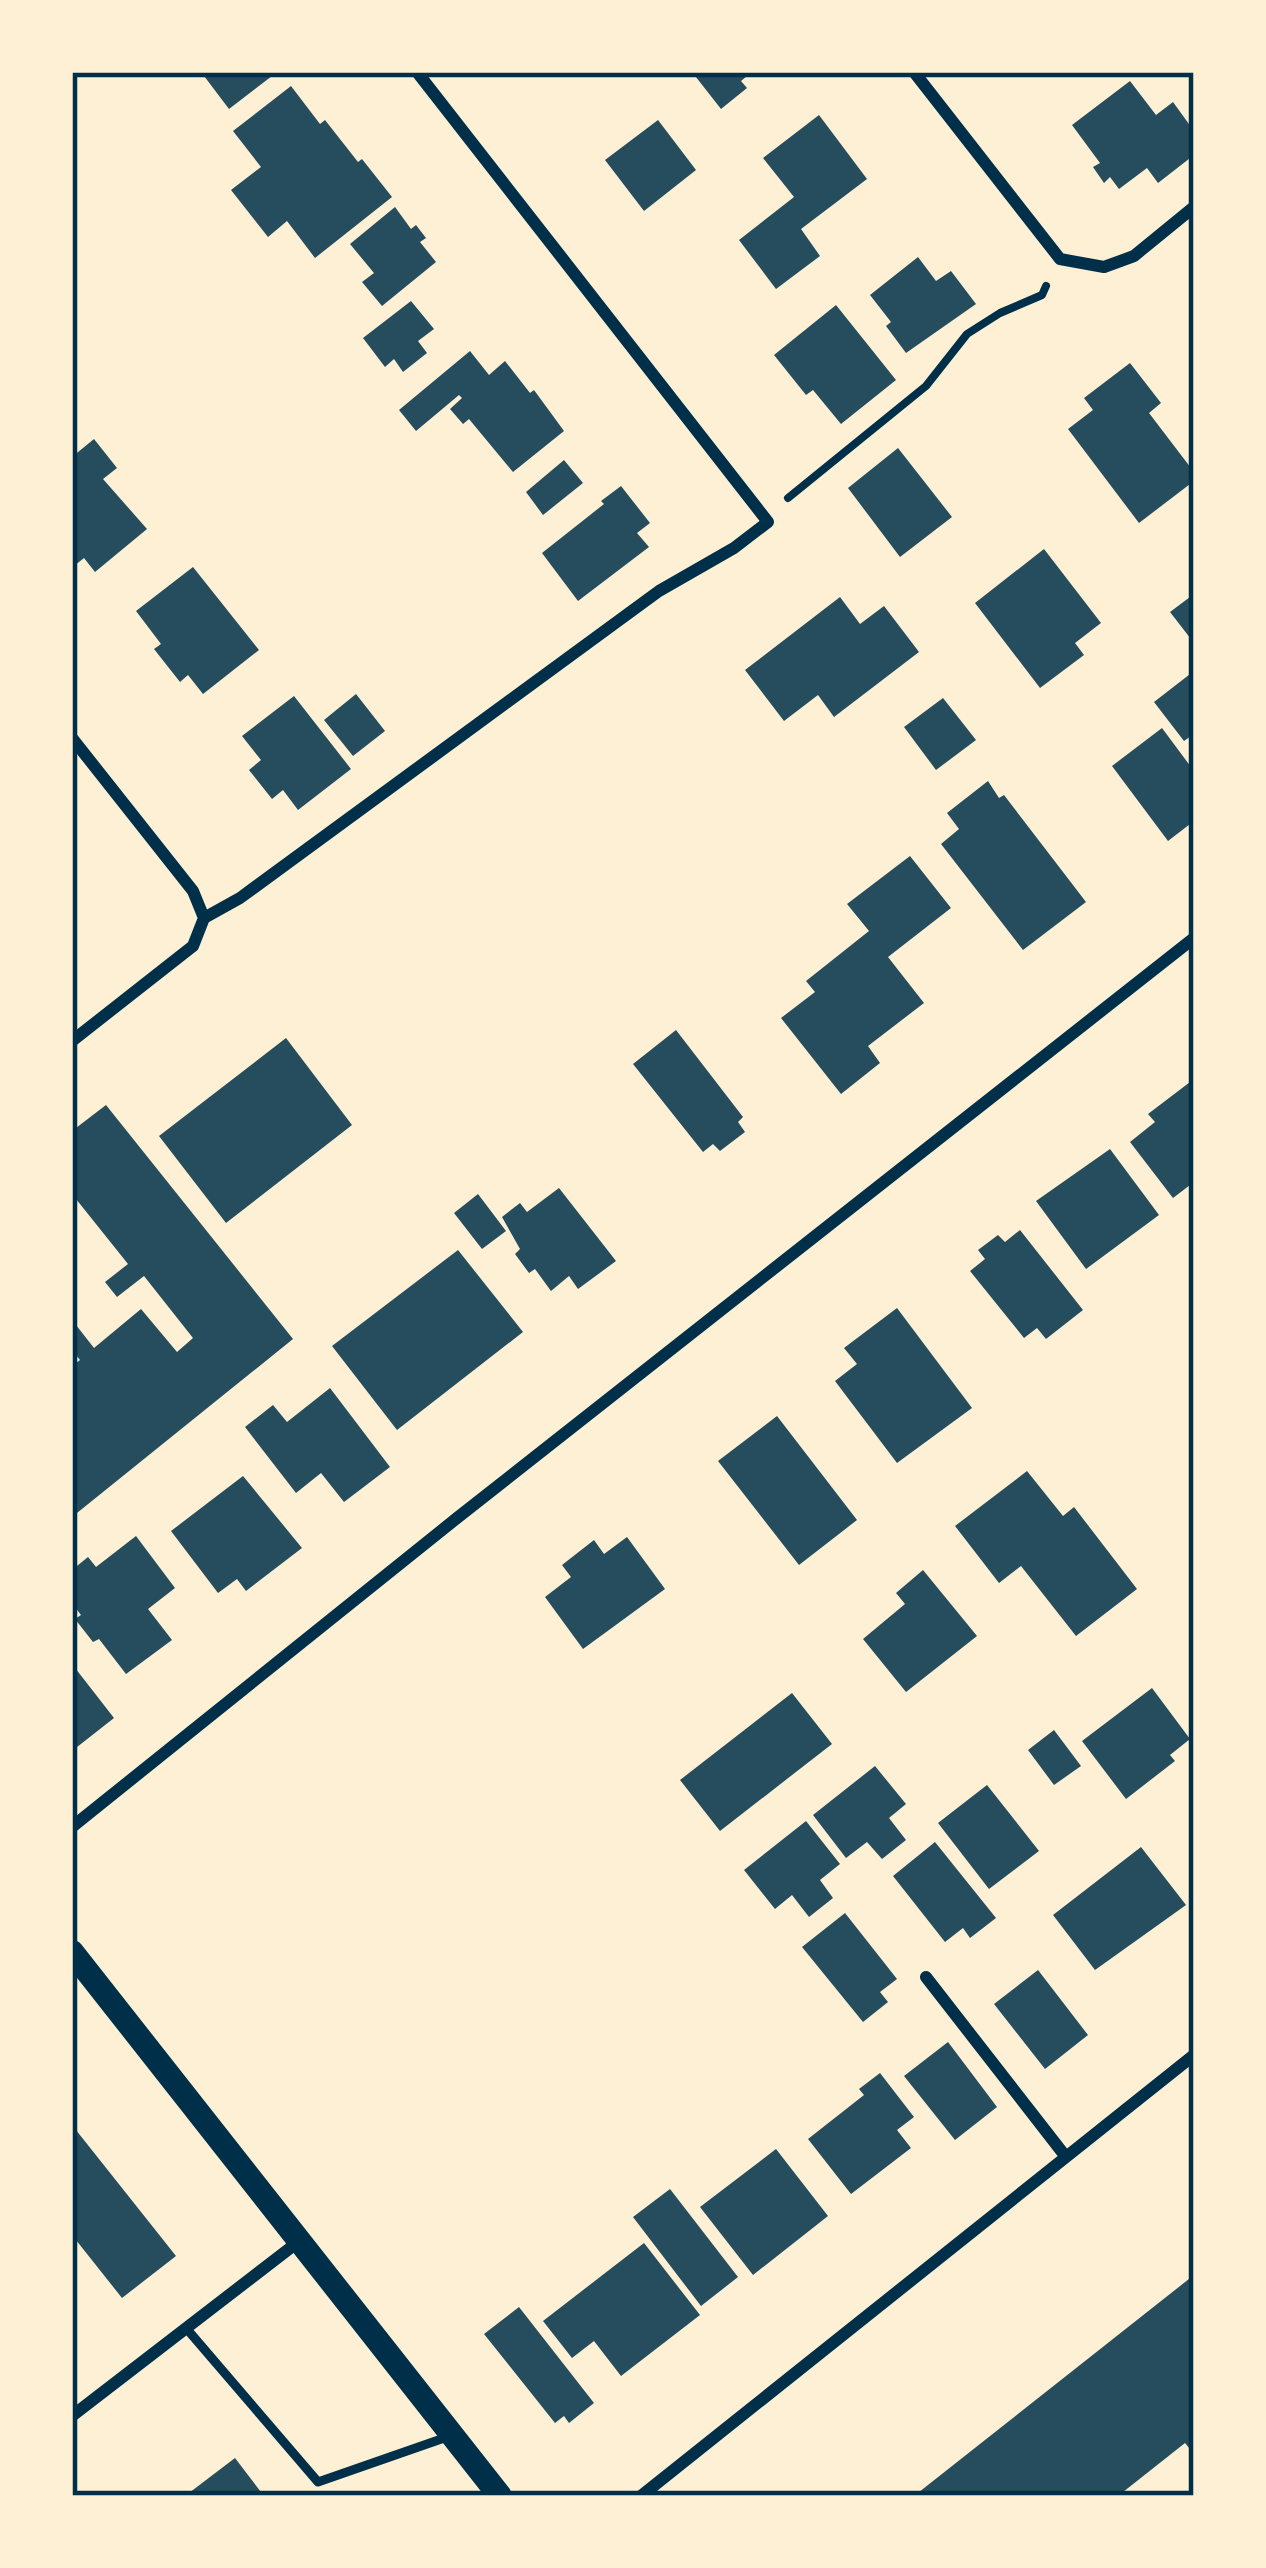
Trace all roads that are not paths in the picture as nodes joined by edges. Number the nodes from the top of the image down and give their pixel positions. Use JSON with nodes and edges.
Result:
{"nodes":[{"id":1,"x":417,"y":72,"type":"edge"},
{"id":2,"x":914,"y":72,"type":"edge"},
{"id":3,"x":1194,"y":207,"type":"edge"},
{"id":4,"x":72,"y":738,"type":"edge"},
{"id":5,"x":204,"y":918,"type":"junction"},
{"id":6,"x":1194,"y":938,"type":"edge"},
{"id":7,"x":72,"y":1042,"type":"edge"},
{"id":8,"x":72,"y":1827,"type":"edge"},
{"id":9,"x":72,"y":1952,"type":"edge"},
{"id":10,"x":926,"y":1977,"type":"dead end"},
{"id":11,"x":1194,"y":2055,"type":"edge"},
{"id":12,"x":1066,"y":2157,"type":"junction"},
{"id":13,"x":299,"y":2241,"type":"junction"},
{"id":14,"x":186,"y":2329,"type":"junction"},
{"id":15,"x":72,"y":2416,"type":"edge"},
{"id":16,"x":452,"y":2435,"type":"junction"},
{"id":17,"x":500,"y":2496,"type":"edge"},
{"id":18,"x":641,"y":2496,"type":"edge"}],
"edges":[{"from":1,"to":5,"type":"street"},
{"from":2,"to":3,"type":"street"},
{"from":4,"to":5,"type":"street"},
{"from":5,"to":7,"type":"street"},
{"from":6,"to":8,"type":"street"},
{"from":9,"to":13,"type":"main road"},
{"from":10,"to":12,"type":"street"},
{"from":11,"to":12,"type":"street"},
{"from":12,"to":18,"type":"street"},
{"from":13,"to":14,"type":"street"},
{"from":13,"to":16,"type":"main road"},
{"from":14,"to":15,"type":"street"},
{"from":14,"to":16,"type":"lane"},
{"from":16,"to":17,"type":"main road"}]}
